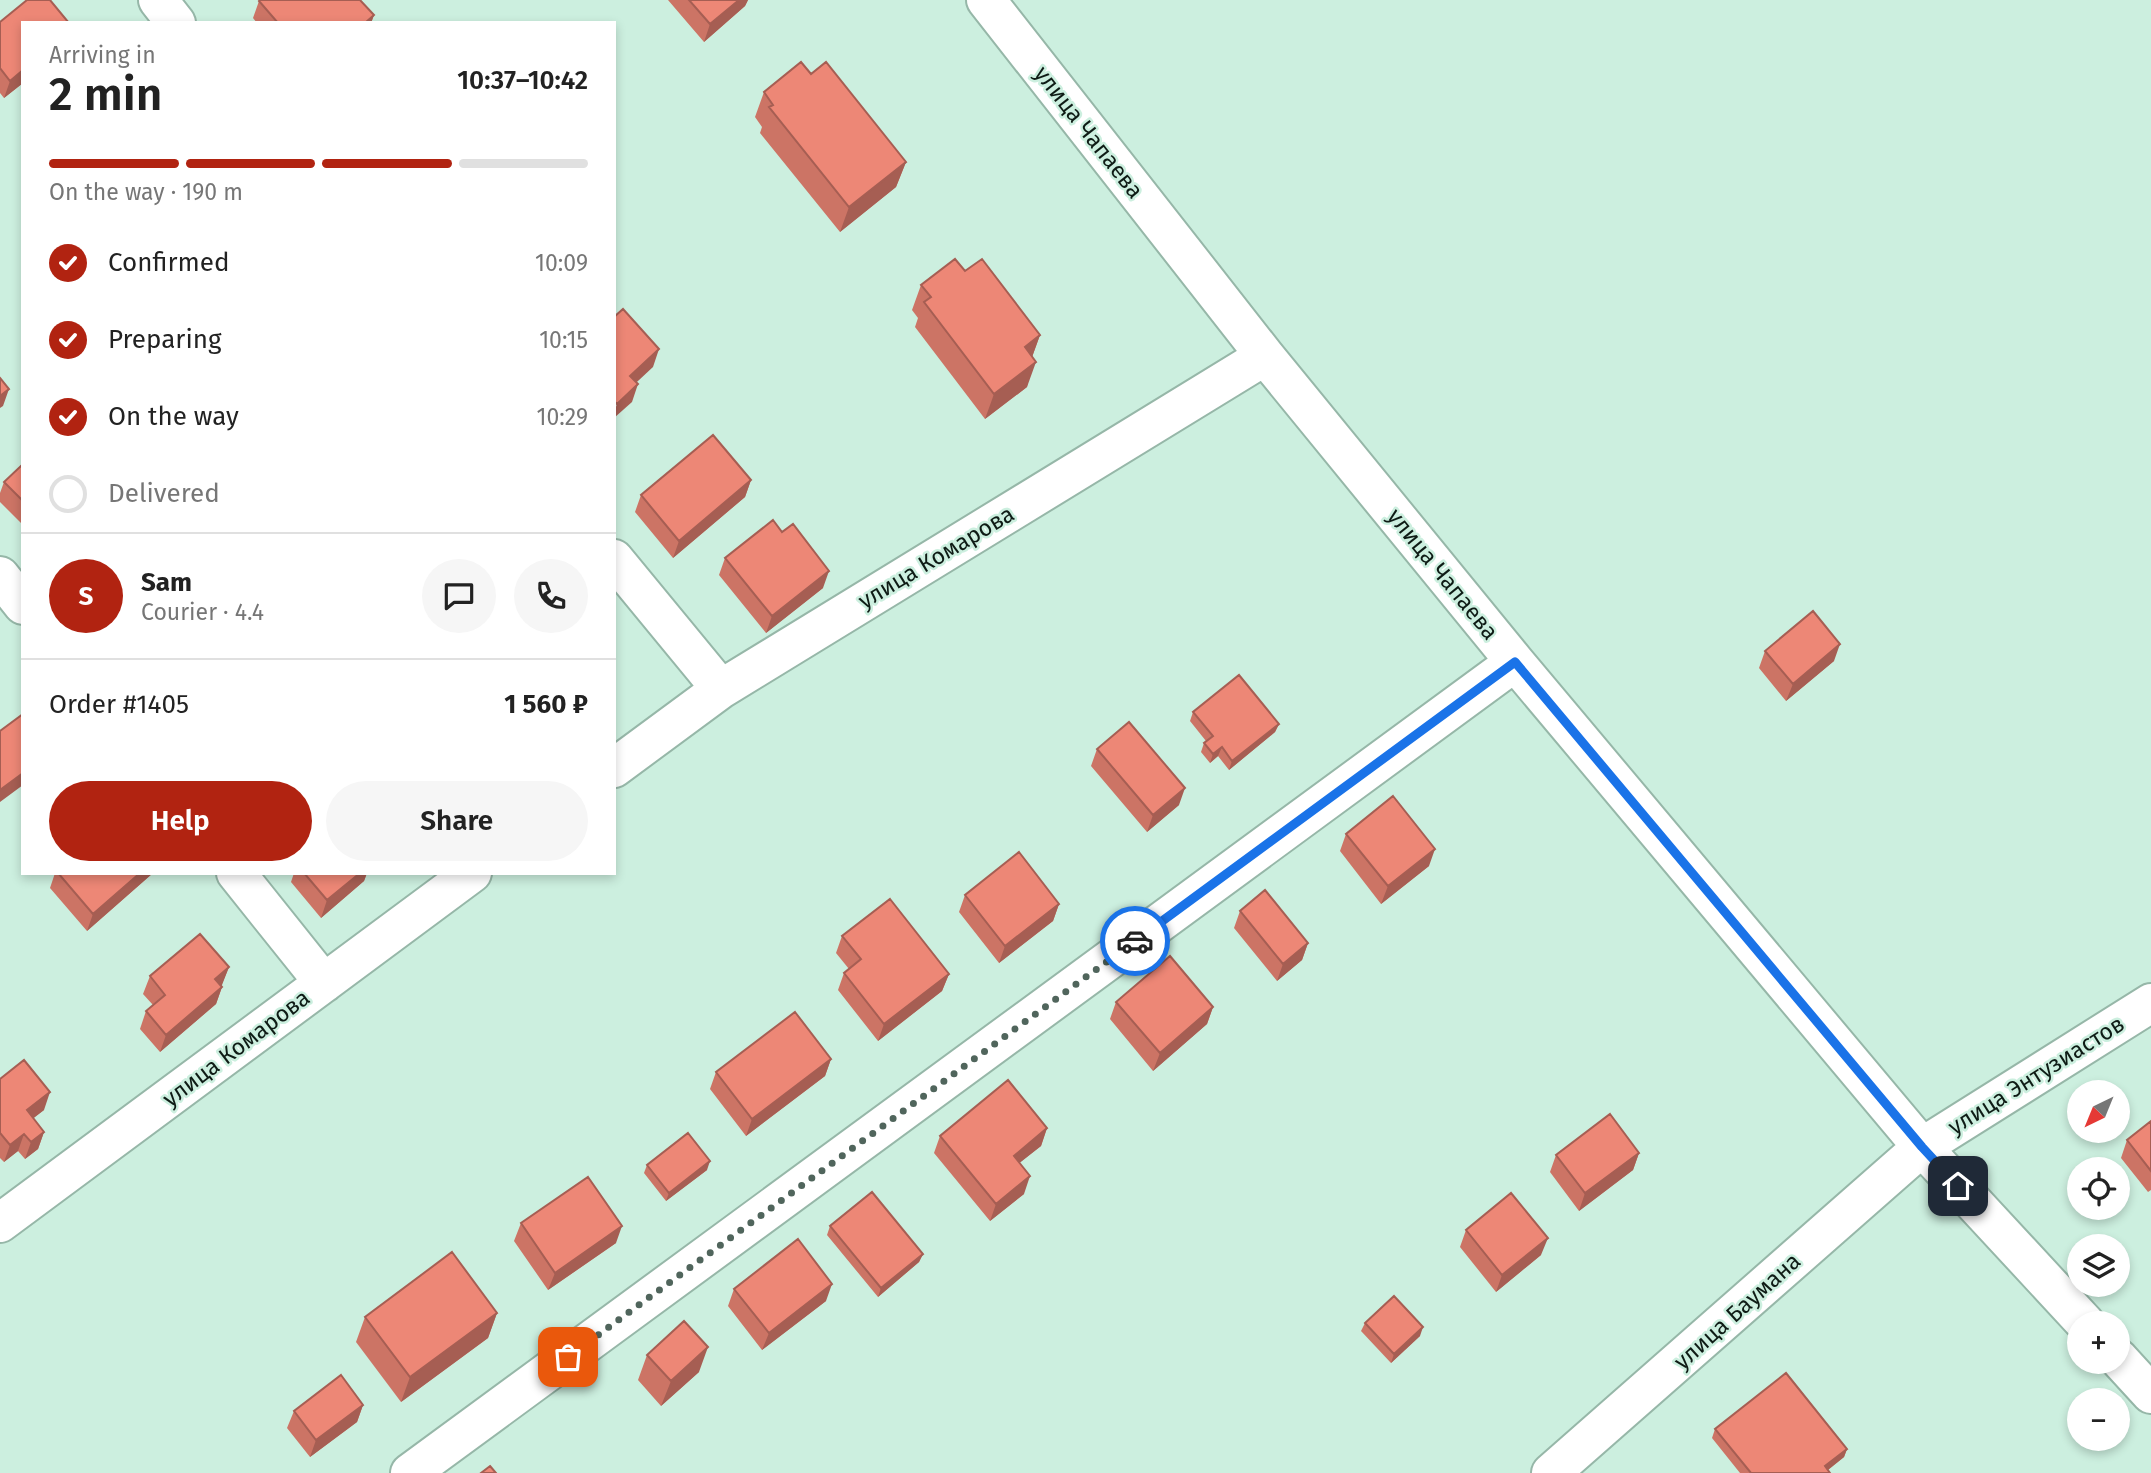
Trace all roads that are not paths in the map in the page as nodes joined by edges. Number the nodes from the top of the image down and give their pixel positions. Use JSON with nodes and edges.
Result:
{"nodes":[{"id":1,"x":158,"y":0,"type":"edge"},
{"id":2,"x":986,"y":0,"type":"edge"},
{"id":3,"x":174,"y":21,"type":"edge"},
{"id":4,"x":1265,"y":356,"type":"junction"},
{"id":5,"x":616,"y":561,"type":"edge"},
{"id":6,"x":0,"y":576,"type":"edge"},
{"id":7,"x":21,"y":602,"type":"edge"},
{"id":8,"x":1515,"y":662,"type":"junction"},
{"id":9,"x":721,"y":689,"type":"junction"},
{"id":10,"x":616,"y":767,"type":"edge"},
{"id":11,"x":238,"y":875,"type":"edge"},
{"id":12,"x":469,"y":875,"type":"edge"},
{"id":13,"x":324,"y":983,"type":"junction"},
{"id":14,"x":2151,"y":1003,"type":"edge"},
{"id":15,"x":1922,"y":1147,"type":"junction"},
{"id":16,"x":0,"y":1223,"type":"edge"},
{"id":17,"x":2074,"y":1311,"type":"edge"},
{"id":18,"x":2130,"y":1371,"type":"edge"},
{"id":19,"x":2151,"y":1394,"type":"edge"},
{"id":20,"x":1590,"y":1461,"type":"edge"},
{"id":21,"x":410,"y":1473,"type":"edge"},
{"id":22,"x":1551,"y":1473,"type":"edge"}],
"edges":[{"from":1,"to":3,"type":"street"},
{"from":2,"to":4,"type":"street","name":"улица Чапаева"},
{"from":4,"to":8,"type":"street","name":"улица Чапаева"},
{"from":4,"to":9,"type":"street","name":"улица Комарова"},
{"from":5,"to":9,"type":"street"},
{"from":6,"to":7,"type":"street"},
{"from":8,"to":15,"type":"street","name":"улица Чапаева"},
{"from":8,"to":21,"type":"street"},
{"from":9,"to":10,"type":"street","name":"улица Комарова"},
{"from":11,"to":13,"type":"street"},
{"from":12,"to":13,"type":"street","name":"улица Комарова"},
{"from":13,"to":16,"type":"street","name":"улица Комарова"},
{"from":14,"to":15,"type":"street","name":"улица Энтузиастов"},
{"from":15,"to":17,"type":"street","name":"улица Чапаева"},
{"from":15,"to":20,"type":"street","name":"улица Баумана"},
{"from":18,"to":19,"type":"street"},
{"from":20,"to":22,"type":"street","name":"улица Баумана"}]}
